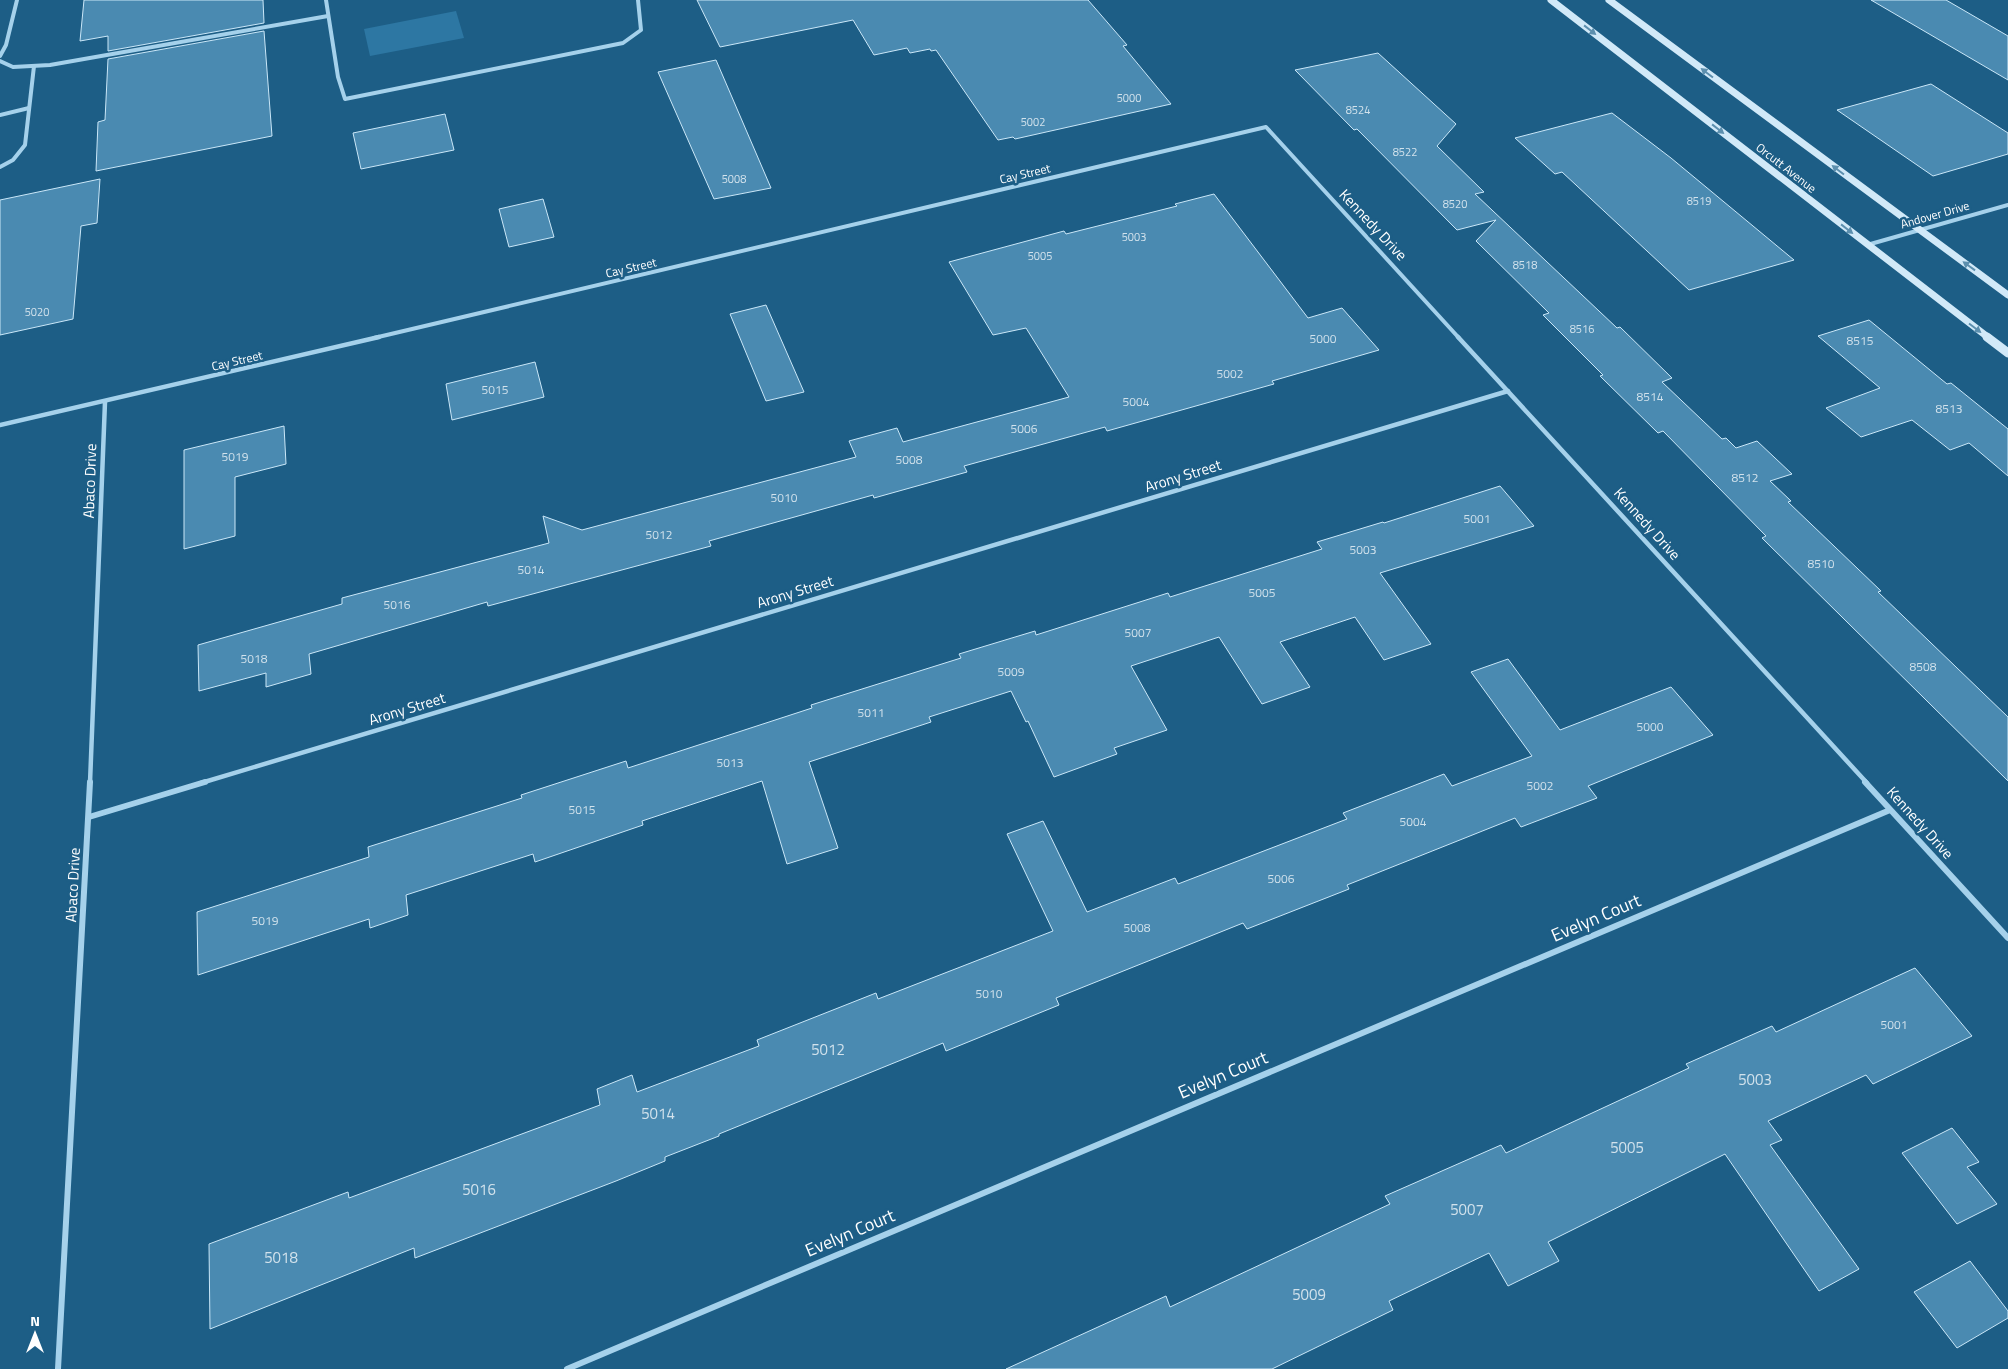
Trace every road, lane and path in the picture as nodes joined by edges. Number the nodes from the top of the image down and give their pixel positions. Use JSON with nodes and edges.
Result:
{"nodes":[{"id":1,"x":17,"y":0,"type":"edge"},
{"id":2,"x":326,"y":0,"type":"edge"},
{"id":3,"x":638,"y":0,"type":"edge"},
{"id":4,"x":1551,"y":0,"type":"edge"},
{"id":5,"x":1608,"y":0,"type":"edge"},
{"id":6,"x":328,"y":16,"type":"junction"},
{"id":7,"x":0,"y":56,"type":"edge"},
{"id":8,"x":0,"y":61,"type":"edge"},
{"id":9,"x":34,"y":66,"type":"junction"},
{"id":10,"x":29,"y":108,"type":"junction"},
{"id":11,"x":0,"y":115,"type":"edge"},
{"id":12,"x":1266,"y":127,"type":"joint"},
{"id":13,"x":0,"y":167,"type":"edge"},
{"id":14,"x":2008,"y":205,"type":"edge"},
{"id":15,"x":1918,"y":230,"type":"junction"},
{"id":16,"x":1867,"y":244,"type":"junction"},
{"id":17,"x":2008,"y":295,"type":"edge"},
{"id":18,"x":2008,"y":353,"type":"edge"},
{"id":19,"x":1508,"y":391,"type":"junction"},
{"id":20,"x":105,"y":402,"type":"junction"},
{"id":21,"x":0,"y":425,"type":"edge"},
{"id":22,"x":1890,"y":810,"type":"junction"},
{"id":23,"x":89,"y":817,"type":"junction"},
{"id":24,"x":2008,"y":938,"type":"edge"},
{"id":25,"x":58,"y":1369,"type":"edge"},
{"id":26,"x":567,"y":1369,"type":"edge"}],
"edges":[{"from":1,"to":7,"type":"street"},
{"from":2,"to":6,"type":"street"},
{"from":3,"to":6,"type":"street"},
{"from":4,"to":16,"type":"main road","name":"Orcutt Avenue","one_way":true},
{"from":15,"to":5,"type":"main road","name":"Orcutt Avenue","one_way":true},
{"from":6,"to":9,"type":"street"},
{"from":8,"to":9,"type":"street"},
{"from":9,"to":10,"type":"street"},
{"from":10,"to":11,"type":"street"},
{"from":10,"to":13,"type":"street"},
{"from":12,"to":19,"type":"street","name":"Kennedy Drive"},
{"from":12,"to":20,"type":"street","name":"Cay Street"},
{"from":14,"to":15,"type":"street","name":"Andover Drive"},
{"from":15,"to":16,"type":"street","name":"Andover Drive"},
{"from":17,"to":15,"type":"main road","name":"Orcutt Avenue","one_way":true},
{"from":16,"to":18,"type":"main road","name":"Orcutt Avenue","one_way":true},
{"from":19,"to":22,"type":"street","name":"Kennedy Drive"},
{"from":19,"to":23,"type":"street","name":"Arony Street"},
{"from":20,"to":21,"type":"street","name":"Cay Street"},
{"from":20,"to":23,"type":"street","name":"Abaco Drive"},
{"from":22,"to":24,"type":"street","name":"Kennedy Drive"},
{"from":22,"to":26,"type":"street","name":"Evelyn Court"},
{"from":23,"to":25,"type":"street","name":"Abaco Drive"}]}
